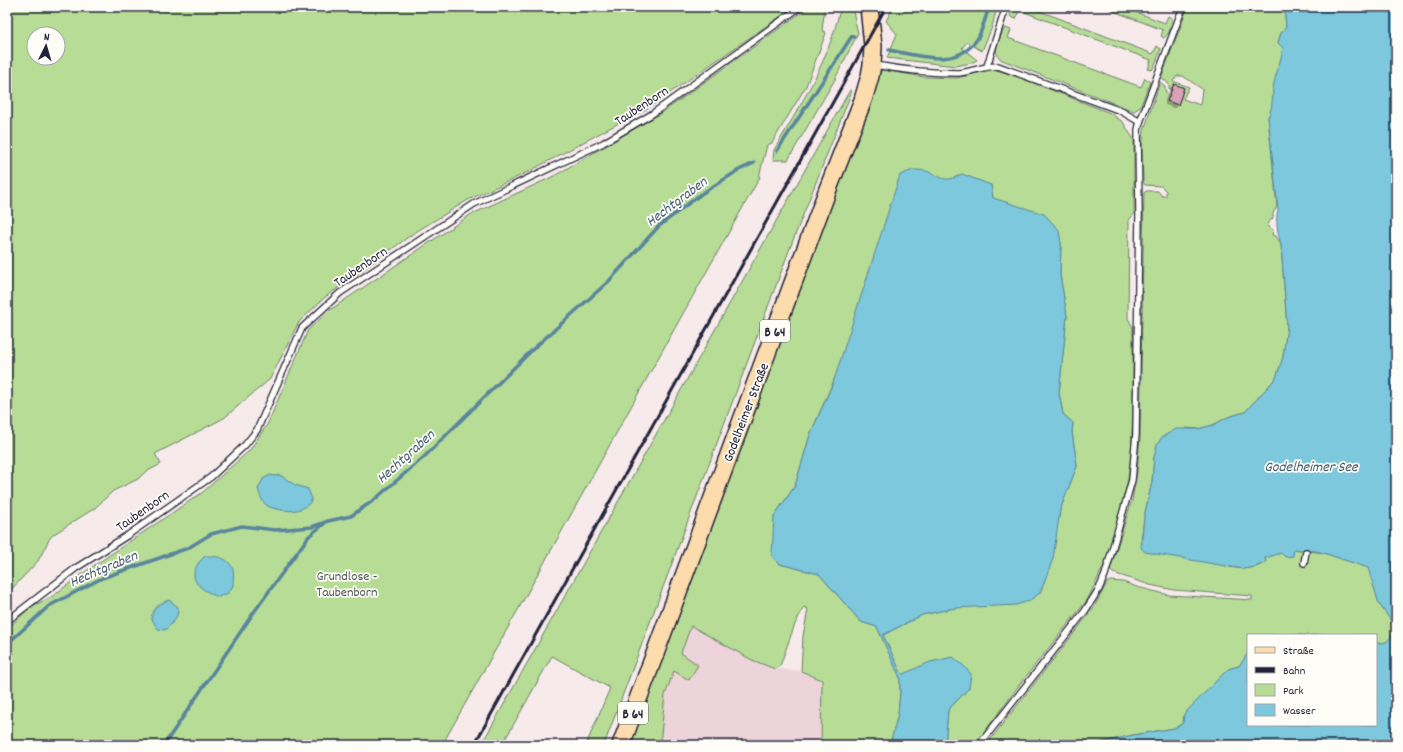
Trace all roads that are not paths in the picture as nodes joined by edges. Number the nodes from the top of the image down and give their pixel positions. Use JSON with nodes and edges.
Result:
{"nodes":[{"id":1,"x":800,"y":7,"type":"edge"},
{"id":2,"x":869,"y":7,"type":"edge"},
{"id":3,"x":1006,"y":7,"type":"edge"},
{"id":4,"x":1183,"y":7,"type":"edge"},
{"id":5,"x":872,"y":64,"type":"junction"},
{"id":6,"x":987,"y":66,"type":"junction"},
{"id":7,"x":1140,"y":122,"type":"junction"},
{"id":8,"x":1306,"y":552,"type":"dead end"},
{"id":9,"x":1304,"y":563,"type":"dead end"},
{"id":10,"x":7,"y":621,"type":"edge"},
{"id":11,"x":622,"y":745,"type":"edge"},
{"id":12,"x":980,"y":745,"type":"edge"}],
"edges":[{"from":1,"to":10,"type":"lane","name":"Taubenborn"},
{"from":2,"to":5,"type":"main road","name":"Godelheimer Straße","number":"B 64"},
{"from":3,"to":6,"type":"lane"},
{"from":4,"to":7,"type":"lane"},
{"from":5,"to":6,"type":"lane"},
{"from":5,"to":11,"type":"main road","name":"Godelheimer Straße","number":"B 64"},
{"from":6,"to":7,"type":"lane"},
{"from":7,"to":12,"type":"lane"},
{"from":8,"to":9,"type":"lane"}]}
